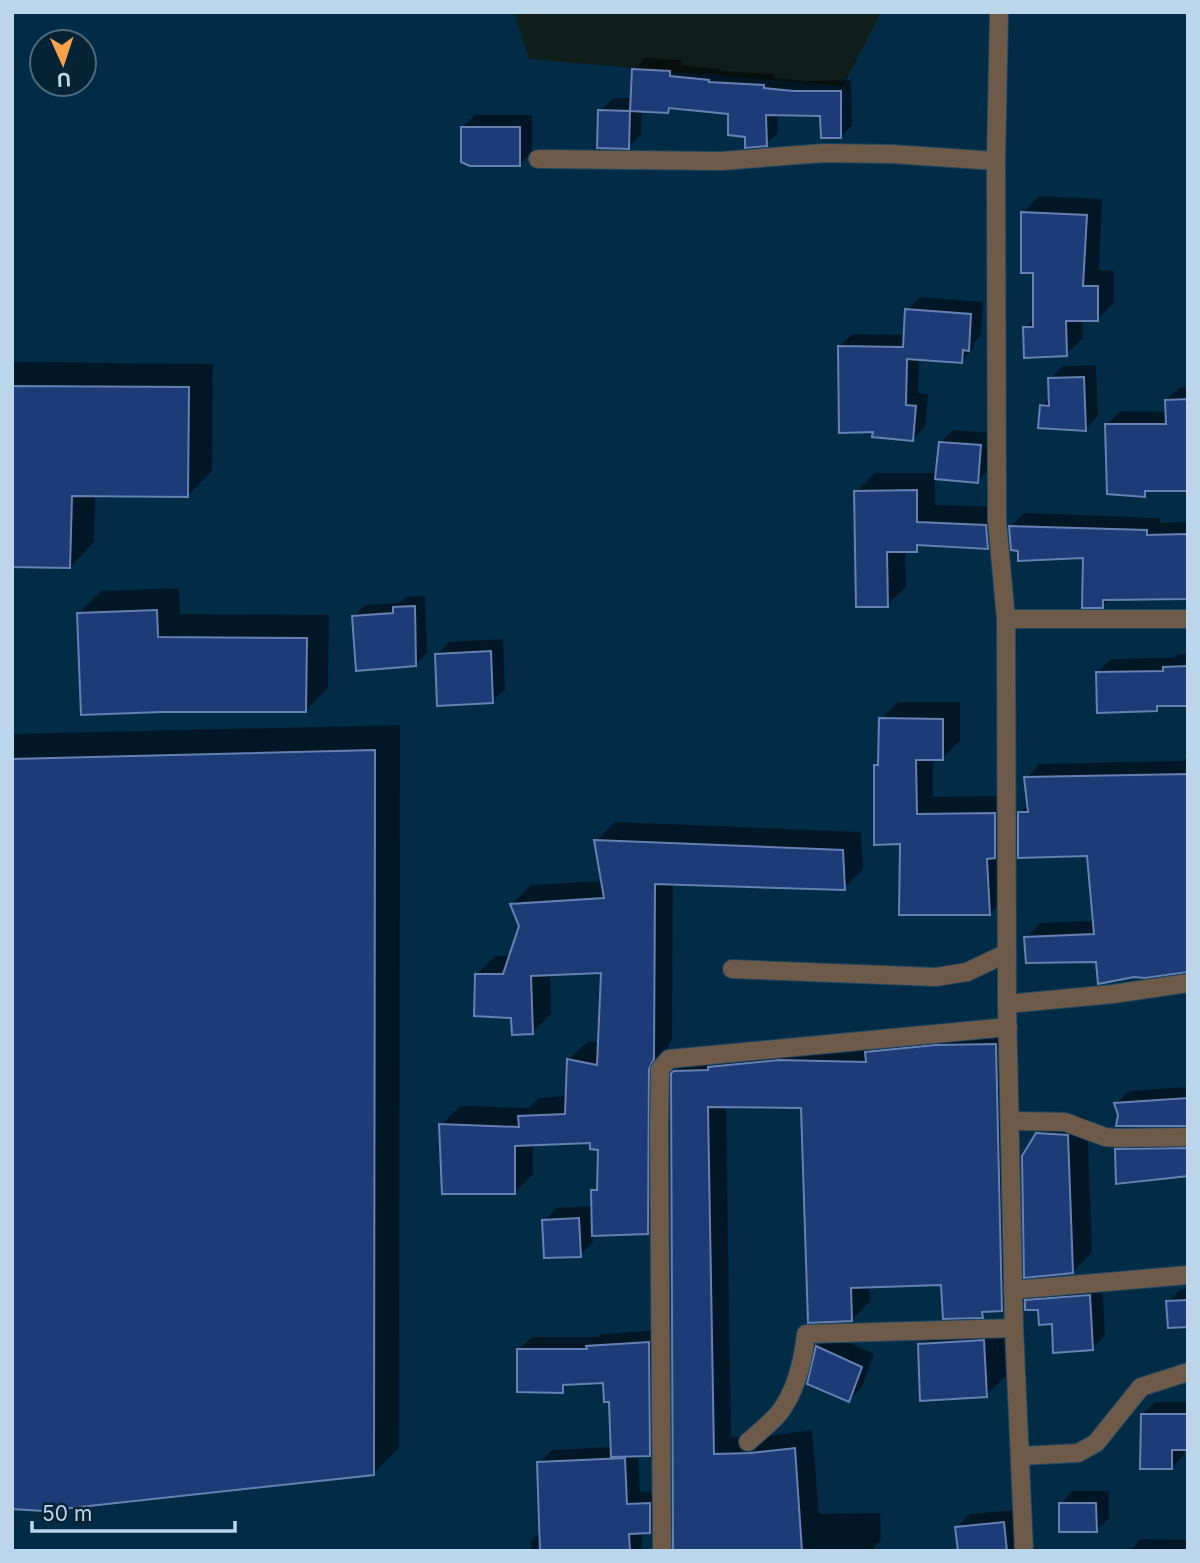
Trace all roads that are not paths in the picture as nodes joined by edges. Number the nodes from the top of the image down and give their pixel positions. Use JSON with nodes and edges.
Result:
{"nodes":[{"id":1,"x":999,"y":12,"type":"edge"},
{"id":2,"x":538,"y":159,"type":"dead end"},
{"id":3,"x":996,"y":161,"type":"junction"},
{"id":4,"x":1006,"y":619,"type":"junction"},
{"id":5,"x":1188,"y":619,"type":"edge"},
{"id":6,"x":1007,"y":953,"type":"junction"},
{"id":7,"x":732,"y":969,"type":"dead end"},
{"id":8,"x":1188,"y":983,"type":"edge"},
{"id":9,"x":1007,"y":1004,"type":"junction"},
{"id":10,"x":1008,"y":1027,"type":"junction"},
{"id":11,"x":1011,"y":1121,"type":"junction"},
{"id":12,"x":1188,"y":1137,"type":"edge"},
{"id":13,"x":1188,"y":1275,"type":"edge"},
{"id":14,"x":1013,"y":1290,"type":"junction"},
{"id":15,"x":1014,"y":1328,"type":"junction"},
{"id":16,"x":1188,"y":1372,"type":"edge"},
{"id":17,"x":748,"y":1443,"type":"dead end"},
{"id":18,"x":1020,"y":1456,"type":"junction"},
{"id":19,"x":662,"y":1551,"type":"edge"},
{"id":20,"x":1024,"y":1551,"type":"edge"}],
"edges":[{"from":1,"to":3,"type":"street"},
{"from":2,"to":3,"type":"street"},
{"from":3,"to":4,"type":"street"},
{"from":4,"to":5,"type":"street"},
{"from":4,"to":6,"type":"street"},
{"from":6,"to":7,"type":"street"},
{"from":6,"to":9,"type":"street"},
{"from":8,"to":9,"type":"street"},
{"from":9,"to":10,"type":"street"},
{"from":10,"to":11,"type":"street"},
{"from":10,"to":19,"type":"street"},
{"from":11,"to":12,"type":"street"},
{"from":11,"to":14,"type":"street"},
{"from":13,"to":14,"type":"street"},
{"from":14,"to":15,"type":"street"},
{"from":15,"to":17,"type":"street"},
{"from":15,"to":18,"type":"street"},
{"from":16,"to":18,"type":"street"},
{"from":18,"to":20,"type":"street"}]}
